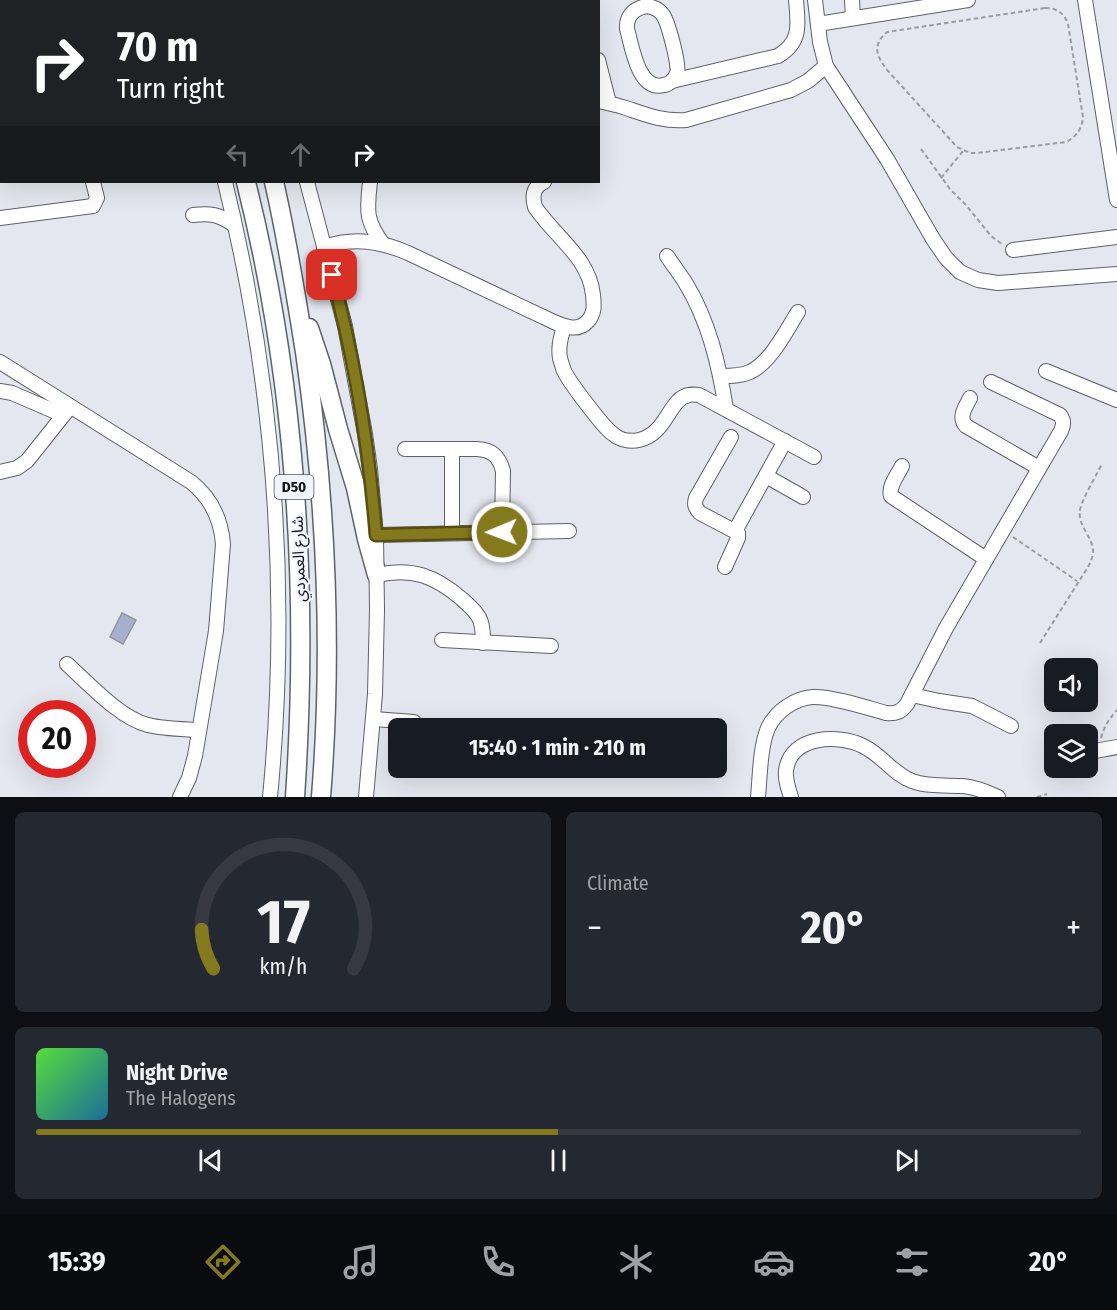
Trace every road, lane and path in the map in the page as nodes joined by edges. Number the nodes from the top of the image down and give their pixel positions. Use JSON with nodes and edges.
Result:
{"nodes":[{"id":1,"x":796,"y":0,"type":"edge"},
{"id":2,"x":815,"y":0,"type":"edge"},
{"id":3,"x":852,"y":0,"type":"edge"},
{"id":4,"x":968,"y":0,"type":"edge"},
{"id":5,"x":1085,"y":0,"type":"edge"},
{"id":6,"x":629,"y":6,"type":"edge"},
{"id":7,"x":853,"y":18,"type":"junction"},
{"id":8,"x":818,"y":24,"type":"junction"},
{"id":9,"x":826,"y":66,"type":"junction"},
{"id":10,"x":600,"y":74,"type":"edge"},
{"id":11,"x":672,"y":81,"type":"junction"},
{"id":12,"x":604,"y":102,"type":"edge"},
{"id":13,"x":921,"y":149,"type":"dead end"},
{"id":14,"x":963,"y":151,"type":"junction"},
{"id":15,"x":941,"y":178,"type":"junction"},
{"id":16,"x":93,"y":183,"type":"edge"},
{"id":17,"x":246,"y":183,"type":"edge"},
{"id":18,"x":274,"y":183,"type":"edge"},
{"id":19,"x":307,"y":183,"type":"edge"},
{"id":20,"x":370,"y":183,"type":"edge"},
{"id":21,"x":542,"y":183,"type":"edge"},
{"id":22,"x":226,"y":188,"type":"edge"},
{"id":23,"x":1117,"y":200,"type":"edge"},
{"id":24,"x":208,"y":213,"type":"junction"},
{"id":25,"x":193,"y":215,"type":"dead end"},
{"id":26,"x":0,"y":218,"type":"edge"},
{"id":27,"x":234,"y":225,"type":"junction"},
{"id":28,"x":1117,"y":237,"type":"edge"},
{"id":29,"x":383,"y":244,"type":"junction"},
{"id":30,"x":324,"y":247,"type":"junction"},
{"id":31,"x":1013,"y":250,"type":"joint"},
{"id":32,"x":667,"y":256,"type":"dead end"},
{"id":33,"x":1117,"y":274,"type":"edge"},
{"id":34,"x":298,"y":304,"type":"junction"},
{"id":35,"x":798,"y":312,"type":"dead end"},
{"id":36,"x":564,"y":326,"type":"junction"},
{"id":37,"x":0,"y":362,"type":"edge"},
{"id":38,"x":1046,"y":370,"type":"dead end"},
{"id":39,"x":721,"y":376,"type":"junction"},
{"id":40,"x":991,"y":382,"type":"dead end"},
{"id":41,"x":0,"y":391,"type":"edge"},
{"id":42,"x":970,"y":398,"type":"dead end"},
{"id":43,"x":1117,"y":400,"type":"edge"},
{"id":44,"x":726,"y":409,"type":"junction"},
{"id":45,"x":67,"y":411,"type":"junction"},
{"id":46,"x":730,"y":437,"type":"dead end"},
{"id":47,"x":785,"y":441,"type":"junction"},
{"id":48,"x":405,"y":449,"type":"dead end"},
{"id":49,"x":452,"y":449,"type":"junction"},
{"id":50,"x":814,"y":457,"type":"dead end"},
{"id":51,"x":1102,"y":464,"type":"dead end"},
{"id":52,"x":902,"y":466,"type":"dead end"},
{"id":53,"x":1039,"y":468,"type":"junction"},
{"id":54,"x":0,"y":472,"type":"edge"},
{"id":55,"x":766,"y":476,"type":"junction"},
{"id":56,"x":802,"y":497,"type":"dead end"},
{"id":57,"x":1003,"y":530,"type":"junction"},
{"id":58,"x":569,"y":531,"type":"dead end"},
{"id":59,"x":735,"y":531,"type":"junction"},
{"id":60,"x":502,"y":532,"type":"junction"},
{"id":61,"x":452,"y":533,"type":"junction"},
{"id":62,"x":376,"y":535,"type":"junction"},
{"id":63,"x":986,"y":559,"type":"junction"},
{"id":64,"x":744,"y":561,"type":"dead end"},
{"id":65,"x":377,"y":575,"type":"junction"},
{"id":66,"x":1078,"y":582,"type":"junction"},
{"id":67,"x":442,"y":640,"type":"dead end"},
{"id":68,"x":483,"y":643,"type":"junction"},
{"id":69,"x":1040,"y":643,"type":"dead end"},
{"id":70,"x":551,"y":646,"type":"dead end"},
{"id":71,"x":67,"y":664,"type":"dead end"},
{"id":72,"x":912,"y":695,"type":"junction"},
{"id":73,"x":1117,"y":710,"type":"edge"},
{"id":74,"x":374,"y":718,"type":"junction"},
{"id":75,"x":388,"y":719,"type":"edge"},
{"id":76,"x":1011,"y":726,"type":"dead end"},
{"id":77,"x":199,"y":730,"type":"junction"},
{"id":78,"x":1098,"y":746,"type":"edge"},
{"id":79,"x":1117,"y":747,"type":"edge"},
{"id":80,"x":1098,"y":750,"type":"edge"},
{"id":81,"x":1047,"y":794,"type":"dead end"},
{"id":82,"x":180,"y":797,"type":"edge"},
{"id":83,"x":270,"y":797,"type":"edge"},
{"id":84,"x":295,"y":797,"type":"edge"},
{"id":85,"x":321,"y":797,"type":"edge"},
{"id":86,"x":366,"y":797,"type":"edge"},
{"id":87,"x":758,"y":797,"type":"edge"},
{"id":88,"x":790,"y":797,"type":"edge"},
{"id":89,"x":998,"y":797,"type":"edge"},
{"id":90,"x":1037,"y":797,"type":"edge"}],
"edges":[{"from":1,"to":11,"type":"street"},
{"from":2,"to":8,"type":"street"},
{"from":3,"to":7,"type":"street"},
{"from":4,"to":7,"type":"street"},
{"from":5,"to":23,"type":"street"},
{"from":6,"to":11,"type":"street"},
{"from":6,"to":11,"type":"street"},
{"from":7,"to":8,"type":"street"},
{"from":8,"to":9,"type":"street"},
{"from":9,"to":12,"type":"street"},
{"from":9,"to":33,"type":"street"},
{"from":10,"to":12,"type":"street"},
{"from":13,"to":15,"type":"path"},
{"from":14,"to":14,"type":"path"},
{"from":14,"to":15,"type":"path"},
{"from":15,"to":31,"type":"path"},
{"from":16,"to":26,"type":"street"},
{"from":17,"to":84,"type":"main road","name":"شارع العمردي","number":"D50"},
{"from":18,"to":34,"type":"main road","name":"شارع العمردي","number":"D50"},
{"from":19,"to":30,"type":"street"},
{"from":20,"to":29,"type":"street"},
{"from":21,"to":36,"type":"street"},
{"from":22,"to":24,"type":"street"},
{"from":22,"to":27,"type":"street"},
{"from":24,"to":25,"type":"street"},
{"from":24,"to":27,"type":"street"},
{"from":27,"to":83,"type":"street"},
{"from":28,"to":31,"type":"street"},
{"from":29,"to":30,"type":"street"},
{"from":29,"to":36,"type":"street"},
{"from":30,"to":62,"type":"street"},
{"from":32,"to":39,"type":"street"},
{"from":34,"to":65,"type":"main road"},
{"from":34,"to":85,"type":"main road","name":"شارع العمردي","number":"D50"},
{"from":35,"to":39,"type":"street"},
{"from":36,"to":44,"type":"street"},
{"from":37,"to":45,"type":"street"},
{"from":38,"to":43,"type":"street"},
{"from":39,"to":44,"type":"street"},
{"from":40,"to":53,"type":"street"},
{"from":41,"to":45,"type":"street"},
{"from":42,"to":53,"type":"street"},
{"from":44,"to":47,"type":"street"},
{"from":45,"to":54,"type":"street"},
{"from":45,"to":77,"type":"street"},
{"from":46,"to":59,"type":"street"},
{"from":47,"to":50,"type":"street"},
{"from":47,"to":55,"type":"street"},
{"from":48,"to":49,"type":"street"},
{"from":49,"to":60,"type":"street"},
{"from":49,"to":61,"type":"street"},
{"from":51,"to":66,"type":"path"},
{"from":52,"to":63,"type":"street"},
{"from":53,"to":57,"type":"street"},
{"from":55,"to":56,"type":"street"},
{"from":55,"to":59,"type":"street"},
{"from":57,"to":63,"type":"street"},
{"from":57,"to":66,"type":"path"},
{"from":58,"to":60,"type":"street"},
{"from":59,"to":64,"type":"street"},
{"from":60,"to":61,"type":"street"},
{"from":61,"to":62,"type":"street"},
{"from":62,"to":65,"type":"street"},
{"from":63,"to":72,"type":"street"},
{"from":65,"to":68,"type":"street"},
{"from":65,"to":74,"type":"street"},
{"from":66,"to":69,"type":"path"},
{"from":67,"to":68,"type":"street"},
{"from":68,"to":70,"type":"street"},
{"from":71,"to":77,"type":"street"},
{"from":72,"to":76,"type":"street"},
{"from":72,"to":87,"type":"street"},
{"from":73,"to":78,"type":"path"},
{"from":74,"to":75,"type":"street"},
{"from":74,"to":86,"type":"street"},
{"from":77,"to":82,"type":"street"},
{"from":79,"to":80,"type":"street"},
{"from":81,"to":90,"type":"path"},
{"from":88,"to":89,"type":"street"}]}
